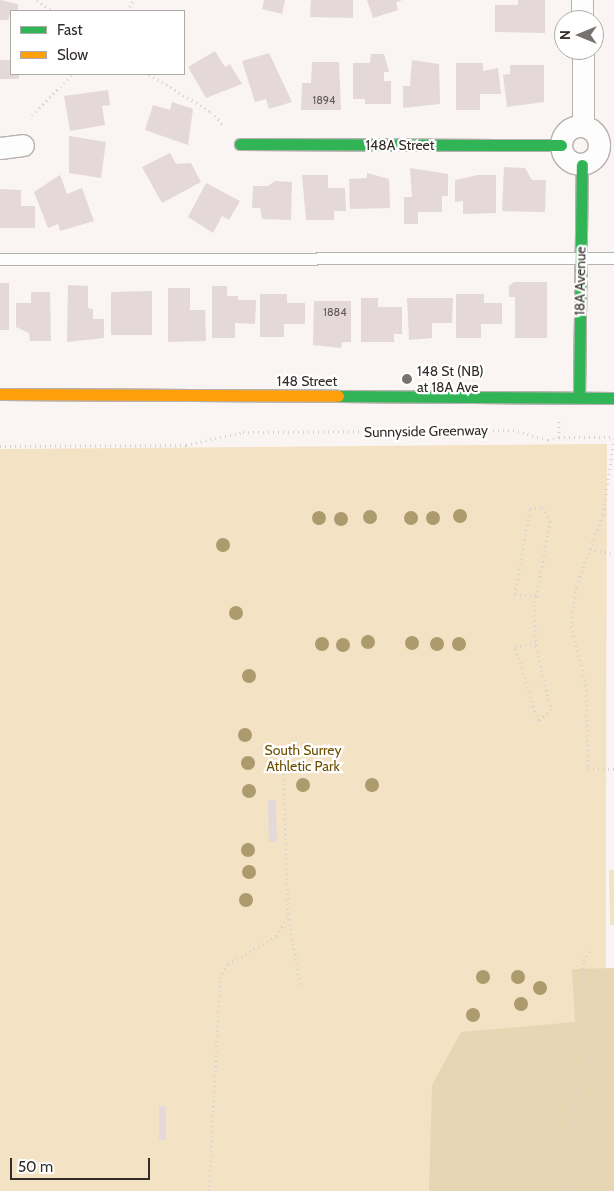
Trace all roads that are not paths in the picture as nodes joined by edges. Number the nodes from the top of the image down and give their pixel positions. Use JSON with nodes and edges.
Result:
{"nodes":[{"id":1,"x":582,"y":60,"type":"edge"},
{"id":2,"x":583,"y":126,"type":"junction"},
{"id":3,"x":240,"y":144,"type":"dead end"},
{"id":4,"x":22,"y":145,"type":"dead end"},
{"id":5,"x":561,"y":145,"type":"junction"},
{"id":6,"x":607,"y":145,"type":"edge"},
{"id":7,"x":0,"y":148,"type":"edge"},
{"id":8,"x":582,"y":165,"type":"junction"},
{"id":9,"x":580,"y":258,"type":"junction"},
{"id":10,"x":614,"y":258,"type":"edge"},
{"id":11,"x":0,"y":259,"type":"edge"},
{"id":12,"x":0,"y":394,"type":"edge"},
{"id":13,"x":579,"y":398,"type":"junction"},
{"id":14,"x":614,"y":398,"type":"edge"}],
"edges":[{"from":1,"to":2,"type":"street"},
{"from":2,"to":5,"type":"street"},
{"from":2,"to":6,"type":"street"},
{"from":3,"to":5,"type":"main road","name":"148A Street"},
{"from":4,"to":7,"type":"street"},
{"from":5,"to":8,"type":"street"},
{"from":6,"to":8,"type":"street"},
{"from":8,"to":9,"type":"main road","name":"18A Avenue"},
{"from":9,"to":10,"type":"lane"},
{"from":9,"to":11,"type":"lane"},
{"from":9,"to":13,"type":"main road","name":"18A Avenue"},
{"from":12,"to":13,"type":"main road","name":"148 Street"},
{"from":13,"to":14,"type":"main road","name":"148 Street"}]}
